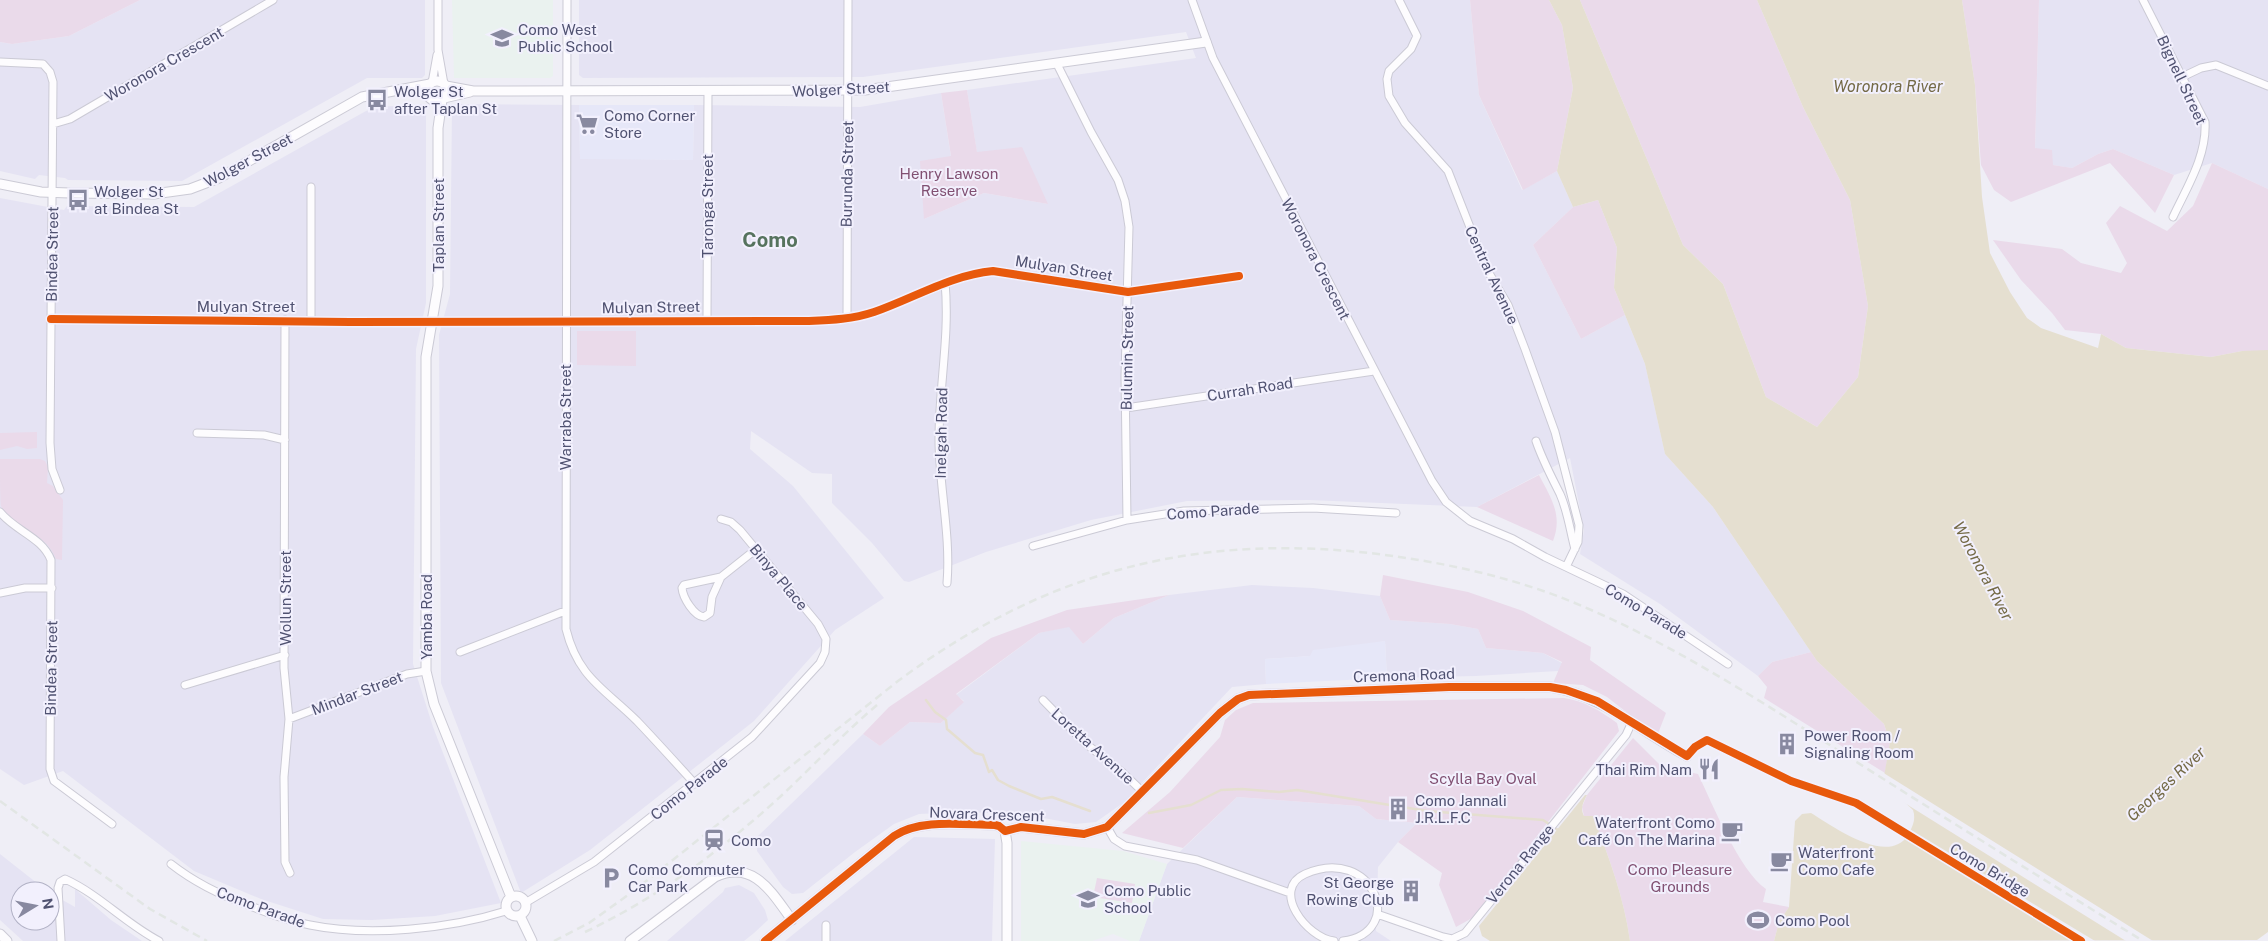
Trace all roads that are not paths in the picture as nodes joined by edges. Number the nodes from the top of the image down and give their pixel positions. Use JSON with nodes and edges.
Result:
{"nodes":[{"id":1,"x":273,"y":0,"type":"edge"},
{"id":2,"x":438,"y":0,"type":"edge"},
{"id":3,"x":567,"y":0,"type":"edge"},
{"id":4,"x":848,"y":0,"type":"edge"},
{"id":5,"x":1192,"y":0,"type":"edge"},
{"id":6,"x":1399,"y":0,"type":"edge"},
{"id":7,"x":2143,"y":0,"type":"edge"},
{"id":8,"x":1206,"y":42,"type":"junction"},
{"id":9,"x":438,"y":50,"type":"junction"},
{"id":10,"x":0,"y":62,"type":"edge"},
{"id":11,"x":1057,"y":64,"type":"junction"},
{"id":12,"x":2182,"y":77,"type":"junction"},
{"id":13,"x":431,"y":84,"type":"junction"},
{"id":14,"x":445,"y":85,"type":"junction"},
{"id":15,"x":2268,"y":86,"type":"edge"},
{"id":16,"x":403,"y":91,"type":"junction"},
{"id":17,"x":473,"y":91,"type":"junction"},
{"id":18,"x":567,"y":91,"type":"junction"},
{"id":19,"x":708,"y":91,"type":"junction"},
{"id":20,"x":848,"y":91,"type":"junction"},
{"id":21,"x":430,"y":98,"type":"junction"},
{"id":22,"x":443,"y":99,"type":"junction"},
{"id":23,"x":54,"y":124,"type":"junction"},
{"id":24,"x":438,"y":128,"type":"junction"},
{"id":25,"x":0,"y":184,"type":"edge"},
{"id":26,"x":311,"y":187,"type":"dead end"},
{"id":27,"x":53,"y":193,"type":"junction"},
{"id":28,"x":2174,"y":217,"type":"dead end"},
{"id":29,"x":1239,"y":276,"type":"dead end"},
{"id":30,"x":945,"y":282,"type":"junction"},
{"id":31,"x":1128,"y":292,"type":"junction"},
{"id":32,"x":848,"y":318,"type":"junction"},
{"id":33,"x":51,"y":319,"type":"junction"},
{"id":34,"x":284,"y":320,"type":"junction"},
{"id":35,"x":312,"y":320,"type":"junction"},
{"id":36,"x":707,"y":320,"type":"junction"},
{"id":37,"x":432,"y":322,"type":"junction"},
{"id":38,"x":565,"y":322,"type":"junction"},
{"id":39,"x":1374,"y":371,"type":"junction"},
{"id":40,"x":1126,"y":408,"type":"junction"},
{"id":41,"x":197,"y":433,"type":"dead end"},
{"id":42,"x":284,"y":440,"type":"junction"},
{"id":43,"x":1536,"y":441,"type":"dead end"},
{"id":44,"x":60,"y":490,"type":"dead end"},
{"id":45,"x":1454,"y":510,"type":"joint"},
{"id":46,"x":0,"y":512,"type":"edge"},
{"id":47,"x":1396,"y":513,"type":"dead end"},
{"id":48,"x":721,"y":519,"type":"dead end"},
{"id":49,"x":1127,"y":520,"type":"junction"},
{"id":50,"x":1033,"y":546,"type":"dead end"},
{"id":51,"x":755,"y":550,"type":"junction"},
{"id":52,"x":1575,"y":550,"type":"junction"},
{"id":53,"x":1566,"y":568,"type":"junction"},
{"id":54,"x":722,"y":578,"type":"junction"},
{"id":55,"x":947,"y":583,"type":"dead end"},
{"id":56,"x":52,"y":588,"type":"junction"},
{"id":57,"x":0,"y":593,"type":"edge"},
{"id":58,"x":565,"y":611,"type":"junction"},
{"id":59,"x":826,"y":645,"type":"joint"},
{"id":60,"x":460,"y":652,"type":"dead end"},
{"id":61,"x":285,"y":655,"type":"junction"},
{"id":62,"x":1728,"y":664,"type":"dead end"},
{"id":63,"x":426,"y":671,"type":"junction"},
{"id":64,"x":185,"y":685,"type":"dead end"},
{"id":65,"x":1043,"y":700,"type":"dead end"},
{"id":66,"x":289,"y":719,"type":"junction"},
{"id":67,"x":1632,"y":722,"type":"junction"},
{"id":68,"x":1687,"y":756,"type":"dead end"},
{"id":69,"x":696,"y":784,"type":"junction"},
{"id":70,"x":1143,"y":792,"type":"junction"},
{"id":71,"x":112,"y":824,"type":"dead end"},
{"id":72,"x":1107,"y":827,"type":"junction"},
{"id":73,"x":1005,"y":831,"type":"junction"},
{"id":74,"x":171,"y":864,"type":"dead end"},
{"id":75,"x":290,"y":873,"type":"dead end"},
{"id":76,"x":1290,"y":893,"type":"junction"},
{"id":77,"x":511,"y":897,"type":"junction"},
{"id":78,"x":526,"y":903,"type":"junction"},
{"id":79,"x":506,"y":911,"type":"junction"},
{"id":80,"x":1377,"y":914,"type":"junction"},
{"id":81,"x":520,"y":916,"type":"junction"},
{"id":82,"x":792,"y":920,"type":"junction"},
{"id":83,"x":826,"y":925,"type":"dead end"},
{"id":84,"x":0,"y":934,"type":"edge"},
{"id":85,"x":531,"y":938,"type":"edge"},
{"id":86,"x":8,"y":941,"type":"edge"},
{"id":87,"x":61,"y":941,"type":"edge"},
{"id":88,"x":160,"y":941,"type":"edge"},
{"id":89,"x":630,"y":941,"type":"edge"},
{"id":90,"x":766,"y":941,"type":"edge"},
{"id":91,"x":826,"y":941,"type":"edge"},
{"id":92,"x":1007,"y":941,"type":"edge"},
{"id":93,"x":1334,"y":941,"type":"edge"},
{"id":94,"x":1343,"y":941,"type":"edge"}],
"edges":[{"from":1,"to":23,"type":"street","name":"Woronora Crescent"},
{"from":2,"to":9,"type":"street"},
{"from":3,"to":18,"type":"street","name":"Warraba Street"},
{"from":4,"to":20,"type":"street","name":"Burunda Street"},
{"from":5,"to":8,"type":"street","name":"Woronora Crescent"},
{"from":6,"to":52,"type":"street","name":"Central Avenue"},
{"from":7,"to":12,"type":"street","name":"Bignell Street"},
{"from":8,"to":11,"type":"street","name":"Wolger Street"},
{"from":8,"to":39,"type":"street","name":"Woronora Crescent"},
{"from":9,"to":13,"type":"street"},
{"from":9,"to":14,"type":"street"},
{"from":10,"to":23,"type":"street","name":"Bindea Street"},
{"from":11,"to":20,"type":"street","name":"Wolger Street"},
{"from":11,"to":31,"type":"street","name":"Bulumin Street"},
{"from":12,"to":15,"type":"street"},
{"from":12,"to":28,"type":"street","name":"Bignell Street"},
{"from":13,"to":14,"type":"street"},
{"from":13,"to":16,"type":"street","name":"Wolger Street"},
{"from":13,"to":21,"type":"street"},
{"from":14,"to":17,"type":"street","name":"Wolger Street"},
{"from":14,"to":22,"type":"street"},
{"from":16,"to":21,"type":"street","name":"Wolger Street"},
{"from":16,"to":27,"type":"street","name":"Wolger Street"},
{"from":17,"to":18,"type":"street","name":"Wolger Street"},
{"from":17,"to":22,"type":"street","name":"Wolger Street"},
{"from":18,"to":19,"type":"street","name":"Wolger Street"},
{"from":18,"to":38,"type":"street","name":"Warraba Street"},
{"from":19,"to":20,"type":"street","name":"Wolger Street"},
{"from":19,"to":36,"type":"street","name":"Taronga Street"},
{"from":20,"to":32,"type":"street","name":"Burunda Street"},
{"from":21,"to":22,"type":"street"},
{"from":21,"to":24,"type":"street","name":"Taplan Street"},
{"from":22,"to":24,"type":"street","name":"Taplan Street"},
{"from":23,"to":27,"type":"street","name":"Bindea Street"},
{"from":24,"to":37,"type":"street","name":"Taplan Street"},
{"from":25,"to":27,"type":"street","name":"Wolger Street"},
{"from":26,"to":35,"type":"street"},
{"from":27,"to":33,"type":"street","name":"Bindea Street"},
{"from":29,"to":31,"type":"street","name":"Mulyan Street"},
{"from":30,"to":31,"type":"street","name":"Mulyan Street"},
{"from":30,"to":32,"type":"street","name":"Mulyan Street"},
{"from":30,"to":55,"type":"street","name":"Inelgah Road"},
{"from":31,"to":40,"type":"street","name":"Bulumin Street"},
{"from":32,"to":36,"type":"street","name":"Mulyan Street"},
{"from":33,"to":34,"type":"street","name":"Mulyan Street"},
{"from":33,"to":44,"type":"street","name":"Bindea Street"},
{"from":34,"to":35,"type":"street","name":"Mulyan Street"},
{"from":34,"to":42,"type":"street","name":"Wollun Street"},
{"from":35,"to":37,"type":"street","name":"Mulyan Street"},
{"from":36,"to":38,"type":"street","name":"Mulyan Street"},
{"from":37,"to":38,"type":"street","name":"Mulyan Street"},
{"from":37,"to":63,"type":"street","name":"Yamba Road"},
{"from":38,"to":58,"type":"street","name":"Warraba Street"},
{"from":39,"to":40,"type":"street","name":"Currah Road"},
{"from":39,"to":45,"type":"street","name":"Woronora Crescent"},
{"from":40,"to":49,"type":"street","name":"Bulumin Street"},
{"from":41,"to":42,"type":"street"},
{"from":42,"to":61,"type":"street","name":"Wollun Street"},
{"from":43,"to":52,"type":"street"},
{"from":45,"to":53,"type":"street","name":"Como Parade"},
{"from":46,"to":56,"type":"street","name":"Bindea Street"},
{"from":47,"to":49,"type":"street","name":"Como Parade"},
{"from":48,"to":51,"type":"street","name":"Binya Place"},
{"from":49,"to":50,"type":"street","name":"Como Parade"},
{"from":51,"to":54,"type":"street"},
{"from":51,"to":59,"type":"street","name":"Binya Place"},
{"from":52,"to":53,"type":"street","name":"Central Avenue"},
{"from":53,"to":62,"type":"street","name":"Como Parade"},
{"from":54,"to":54,"type":"street"},
{"from":56,"to":57,"type":"street"},
{"from":56,"to":71,"type":"street","name":"Bindea Street"},
{"from":58,"to":60,"type":"street"},
{"from":58,"to":69,"type":"street","name":"Warraba Street"},
{"from":59,"to":69,"type":"street","name":"Como Parade"},
{"from":61,"to":64,"type":"street"},
{"from":61,"to":66,"type":"street","name":"Wollun Street"},
{"from":63,"to":66,"type":"street","name":"Mindar Street"},
{"from":63,"to":77,"type":"street","name":"Yamba Road"},
{"from":65,"to":70,"type":"street","name":"Loretta Avenue"},
{"from":66,"to":75,"type":"street","name":"Wollun Street"},
{"from":67,"to":68,"type":"street","name":"Cremona Road"},
{"from":67,"to":70,"type":"street","name":"Cremona Road"},
{"from":67,"to":80,"type":"street","name":"Verona Range"},
{"from":69,"to":78,"type":"street","name":"Como Parade"},
{"from":70,"to":72,"type":"street","name":"Novara Crescent"},
{"from":72,"to":73,"type":"street","name":"Novara Crescent"},
{"from":72,"to":76,"type":"street"},
{"from":73,"to":82,"type":"street","name":"Novara Crescent"},
{"from":73,"to":92,"type":"street"},
{"from":74,"to":79,"type":"street","name":"Como Parade"},
{"from":76,"to":80,"type":"street"},
{"from":76,"to":93,"type":"street"},
{"from":77,"to":78,"type":"street"},
{"from":77,"to":79,"type":"street"},
{"from":78,"to":81,"type":"street"},
{"from":79,"to":81,"type":"street"},
{"from":80,"to":94,"type":"street"},
{"from":81,"to":85,"type":"street"},
{"from":82,"to":89,"type":"street"},
{"from":82,"to":90,"type":"street","name":"Novara Crescent"},
{"from":83,"to":91,"type":"street"},
{"from":84,"to":86,"type":"street"},
{"from":87,"to":88,"type":"street"}]}
